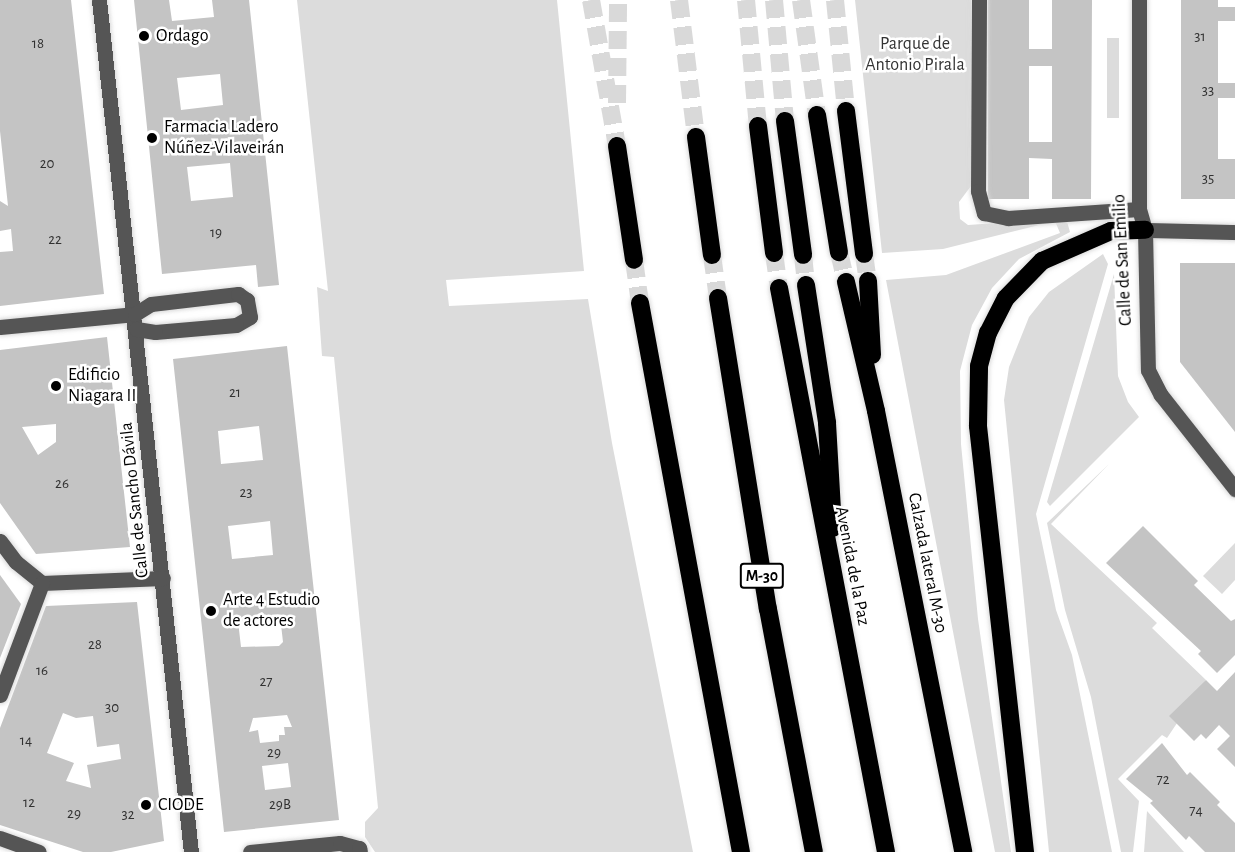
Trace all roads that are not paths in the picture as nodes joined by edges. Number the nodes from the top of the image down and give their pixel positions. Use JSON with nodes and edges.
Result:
{"nodes":[{"id":1,"x":99,"y":0,"type":"edge"},
{"id":2,"x":979,"y":0,"type":"edge"},
{"id":3,"x":1139,"y":0,"type":"edge"},
{"id":4,"x":846,"y":111,"type":"tunnel mouth"},
{"id":5,"x":817,"y":115,"type":"tunnel mouth"},
{"id":6,"x":785,"y":121,"type":"tunnel mouth"},
{"id":7,"x":758,"y":126,"type":"tunnel mouth"},
{"id":8,"x":696,"y":137,"type":"tunnel mouth"},
{"id":9,"x":617,"y":146,"type":"tunnel mouth"},
{"id":10,"x":1139,"y":209,"type":"junction"},
{"id":11,"x":1145,"y":230,"type":"junction"},
{"id":12,"x":1235,"y":232,"type":"edge"},
{"id":13,"x":839,"y":252,"type":"tunnel mouth"},
{"id":14,"x":774,"y":253,"type":"tunnel mouth"},
{"id":15,"x":864,"y":254,"type":"tunnel mouth"},
{"id":16,"x":712,"y":255,"type":"tunnel mouth"},
{"id":17,"x":803,"y":255,"type":"tunnel mouth"},
{"id":18,"x":634,"y":260,"type":"tunnel mouth"},
{"id":19,"x":868,"y":281,"type":"tunnel mouth"},
{"id":20,"x":846,"y":282,"type":"tunnel mouth"},
{"id":21,"x":806,"y":285,"type":"tunnel mouth"},
{"id":22,"x":779,"y":288,"type":"tunnel mouth"},
{"id":23,"x":718,"y":298,"type":"tunnel mouth"},
{"id":24,"x":640,"y":303,"type":"tunnel mouth"},
{"id":25,"x":135,"y":322,"type":"junction"},
{"id":26,"x":0,"y":327,"type":"edge"},
{"id":27,"x":876,"y":411,"type":"junction"},
{"id":28,"x":1235,"y":489,"type":"edge"},
{"id":29,"x":0,"y":541,"type":"edge"},
{"id":30,"x":163,"y":578,"type":"junction"},
{"id":31,"x":42,"y":583,"type":"junction"},
{"id":32,"x":837,"y":601,"type":"junction"},
{"id":33,"x":0,"y":695,"type":"edge"},
{"id":34,"x":0,"y":838,"type":"edge"},
{"id":35,"x":39,"y":852,"type":"edge"},
{"id":36,"x":191,"y":852,"type":"edge"},
{"id":37,"x":250,"y":852,"type":"edge"},
{"id":38,"x":360,"y":852,"type":"edge"},
{"id":39,"x":741,"y":852,"type":"edge"},
{"id":40,"x":814,"y":852,"type":"edge"},
{"id":41,"x":886,"y":852,"type":"edge"},
{"id":42,"x":963,"y":852,"type":"edge"},
{"id":43,"x":1025,"y":852,"type":"edge"}],
"edges":[{"from":1,"to":25,"type":"street","name":"Calle de Sancho Dávila"},
{"from":2,"to":10,"type":"street"},
{"from":3,"to":10,"type":"street","name":"Calle de San Emilio"},
{"from":4,"to":15,"type":"highway"},
{"from":5,"to":13,"type":"highway"},
{"from":6,"to":17,"type":"highway"},
{"from":7,"to":14,"type":"highway"},
{"from":8,"to":16,"type":"highway"},
{"from":9,"to":18,"type":"highway"},
{"from":10,"to":11,"type":"street","name":"Calle de San Emilio"},
{"from":11,"to":12,"type":"street"},
{"from":11,"to":28,"type":"street","name":"Calle de San Emilio"},
{"from":11,"to":43,"type":"highway"},
{"from":19,"to":27,"type":"highway"},
{"from":20,"to":27,"type":"highway","name":"Calzada lateral M-30"},
{"from":21,"to":32,"type":"highway"},
{"from":22,"to":32,"type":"highway","name":"Avenida de la Paz"},
{"from":23,"to":40,"type":"highway","number":"M-30"},
{"from":24,"to":39,"type":"highway"},
{"from":25,"to":25,"type":"street"},
{"from":25,"to":26,"type":"street"},
{"from":25,"to":30,"type":"street","name":"Calle de Sancho Dávila"},
{"from":27,"to":42,"type":"highway","name":"Calzada lateral M-30"},
{"from":29,"to":31,"type":"street"},
{"from":30,"to":31,"type":"street"},
{"from":30,"to":36,"type":"street","name":"Calle de Sancho Dávila"},
{"from":31,"to":33,"type":"street"},
{"from":32,"to":41,"type":"highway","name":"Avenida de la Paz"},
{"from":34,"to":35,"type":"street"},
{"from":37,"to":38,"type":"street"}]}
